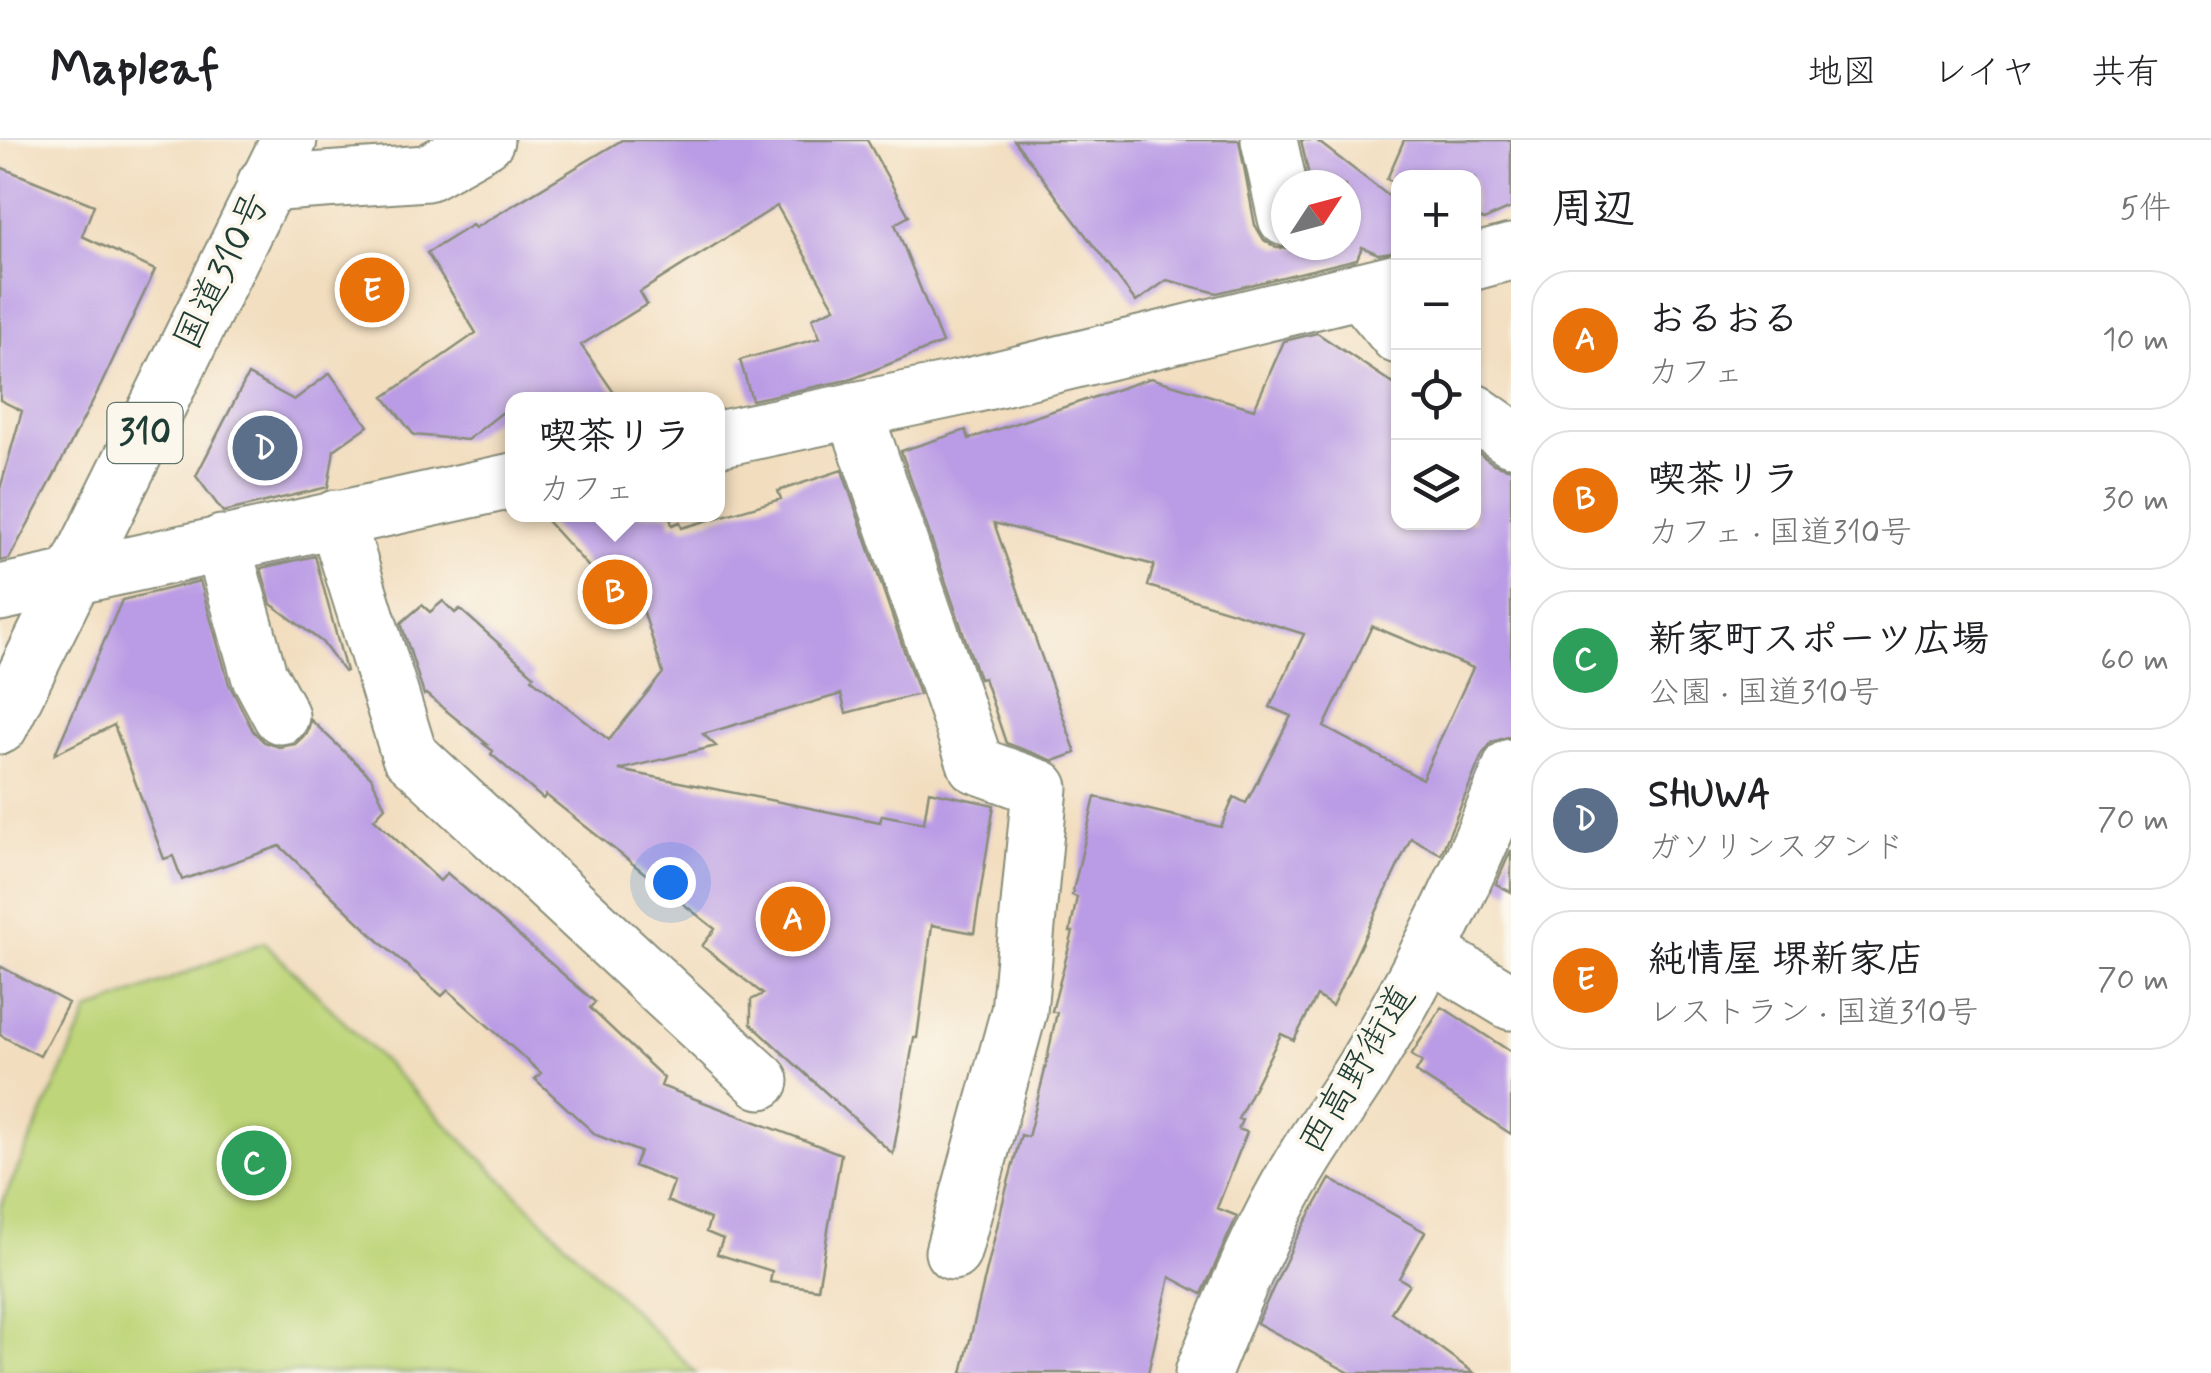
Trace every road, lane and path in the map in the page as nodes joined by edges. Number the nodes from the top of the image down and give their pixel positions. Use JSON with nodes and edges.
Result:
{"nodes":[{"id":1,"x":486,"y":140,"type":"edge"},
{"id":2,"x":1269,"y":140,"type":"edge"},
{"id":3,"x":277,"y":162,"type":"edge"},
{"id":4,"x":1276,"y":170,"type":"edge"},
{"id":5,"x":1511,"y":252,"type":"edge"},
{"id":6,"x":1295,"y":260,"type":"edge"},
{"id":7,"x":1481,"y":260,"type":"edge"},
{"id":8,"x":1379,"y":285,"type":"edge"},
{"id":9,"x":1305,"y":304,"type":"junction"},
{"id":10,"x":1391,"y":317,"type":"edge"},
{"id":11,"x":854,"y":410,"type":"junction"},
{"id":12,"x":1481,"y":417,"type":"edge"},
{"id":13,"x":725,"y":438,"type":"edge"},
{"id":14,"x":1511,"y":438,"type":"edge"},
{"id":15,"x":505,"y":482,"type":"edge"},
{"id":16,"x":336,"y":518,"type":"junction"},
{"id":17,"x":222,"y":543,"type":"junction"},
{"id":18,"x":76,"y":575,"type":"junction"},
{"id":19,"x":0,"y":593,"type":"edge"},
{"id":20,"x":281,"y":716,"type":"dead end"},
{"id":21,"x":0,"y":726,"type":"edge"},
{"id":22,"x":1511,"y":768,"type":"edge"},
{"id":23,"x":1428,"y":952,"type":"junction"},
{"id":24,"x":1511,"y":1002,"type":"edge"},
{"id":25,"x":762,"y":1081,"type":"dead end"},
{"id":26,"x":953,"y":1252,"type":"dead end"},
{"id":27,"x":1203,"y":1373,"type":"edge"}],
"edges":[{"from":1,"to":3,"type":"main road"},
{"from":2,"to":4,"type":"main road"},
{"from":3,"to":18,"type":"main road","name":"国道310号","number":"310"},
{"from":5,"to":7,"type":"main road"},
{"from":6,"to":9,"type":"main road"},
{"from":8,"to":9,"type":"main road"},
{"from":8,"to":10,"type":"main road"},
{"from":9,"to":11,"type":"main road"},
{"from":11,"to":13,"type":"main road"},
{"from":11,"to":26,"type":"main road"},
{"from":12,"to":14,"type":"main road"},
{"from":15,"to":16,"type":"main road"},
{"from":16,"to":17,"type":"main road"},
{"from":16,"to":25,"type":"main road"},
{"from":17,"to":18,"type":"main road"},
{"from":17,"to":20,"type":"main road"},
{"from":18,"to":19,"type":"main road"},
{"from":18,"to":21,"type":"main road","name":"国道310号","number":"310"},
{"from":22,"to":23,"type":"main road","name":"西高野街道"},
{"from":23,"to":24,"type":"main road"},
{"from":23,"to":27,"type":"main road","name":"西高野街道"}]}
